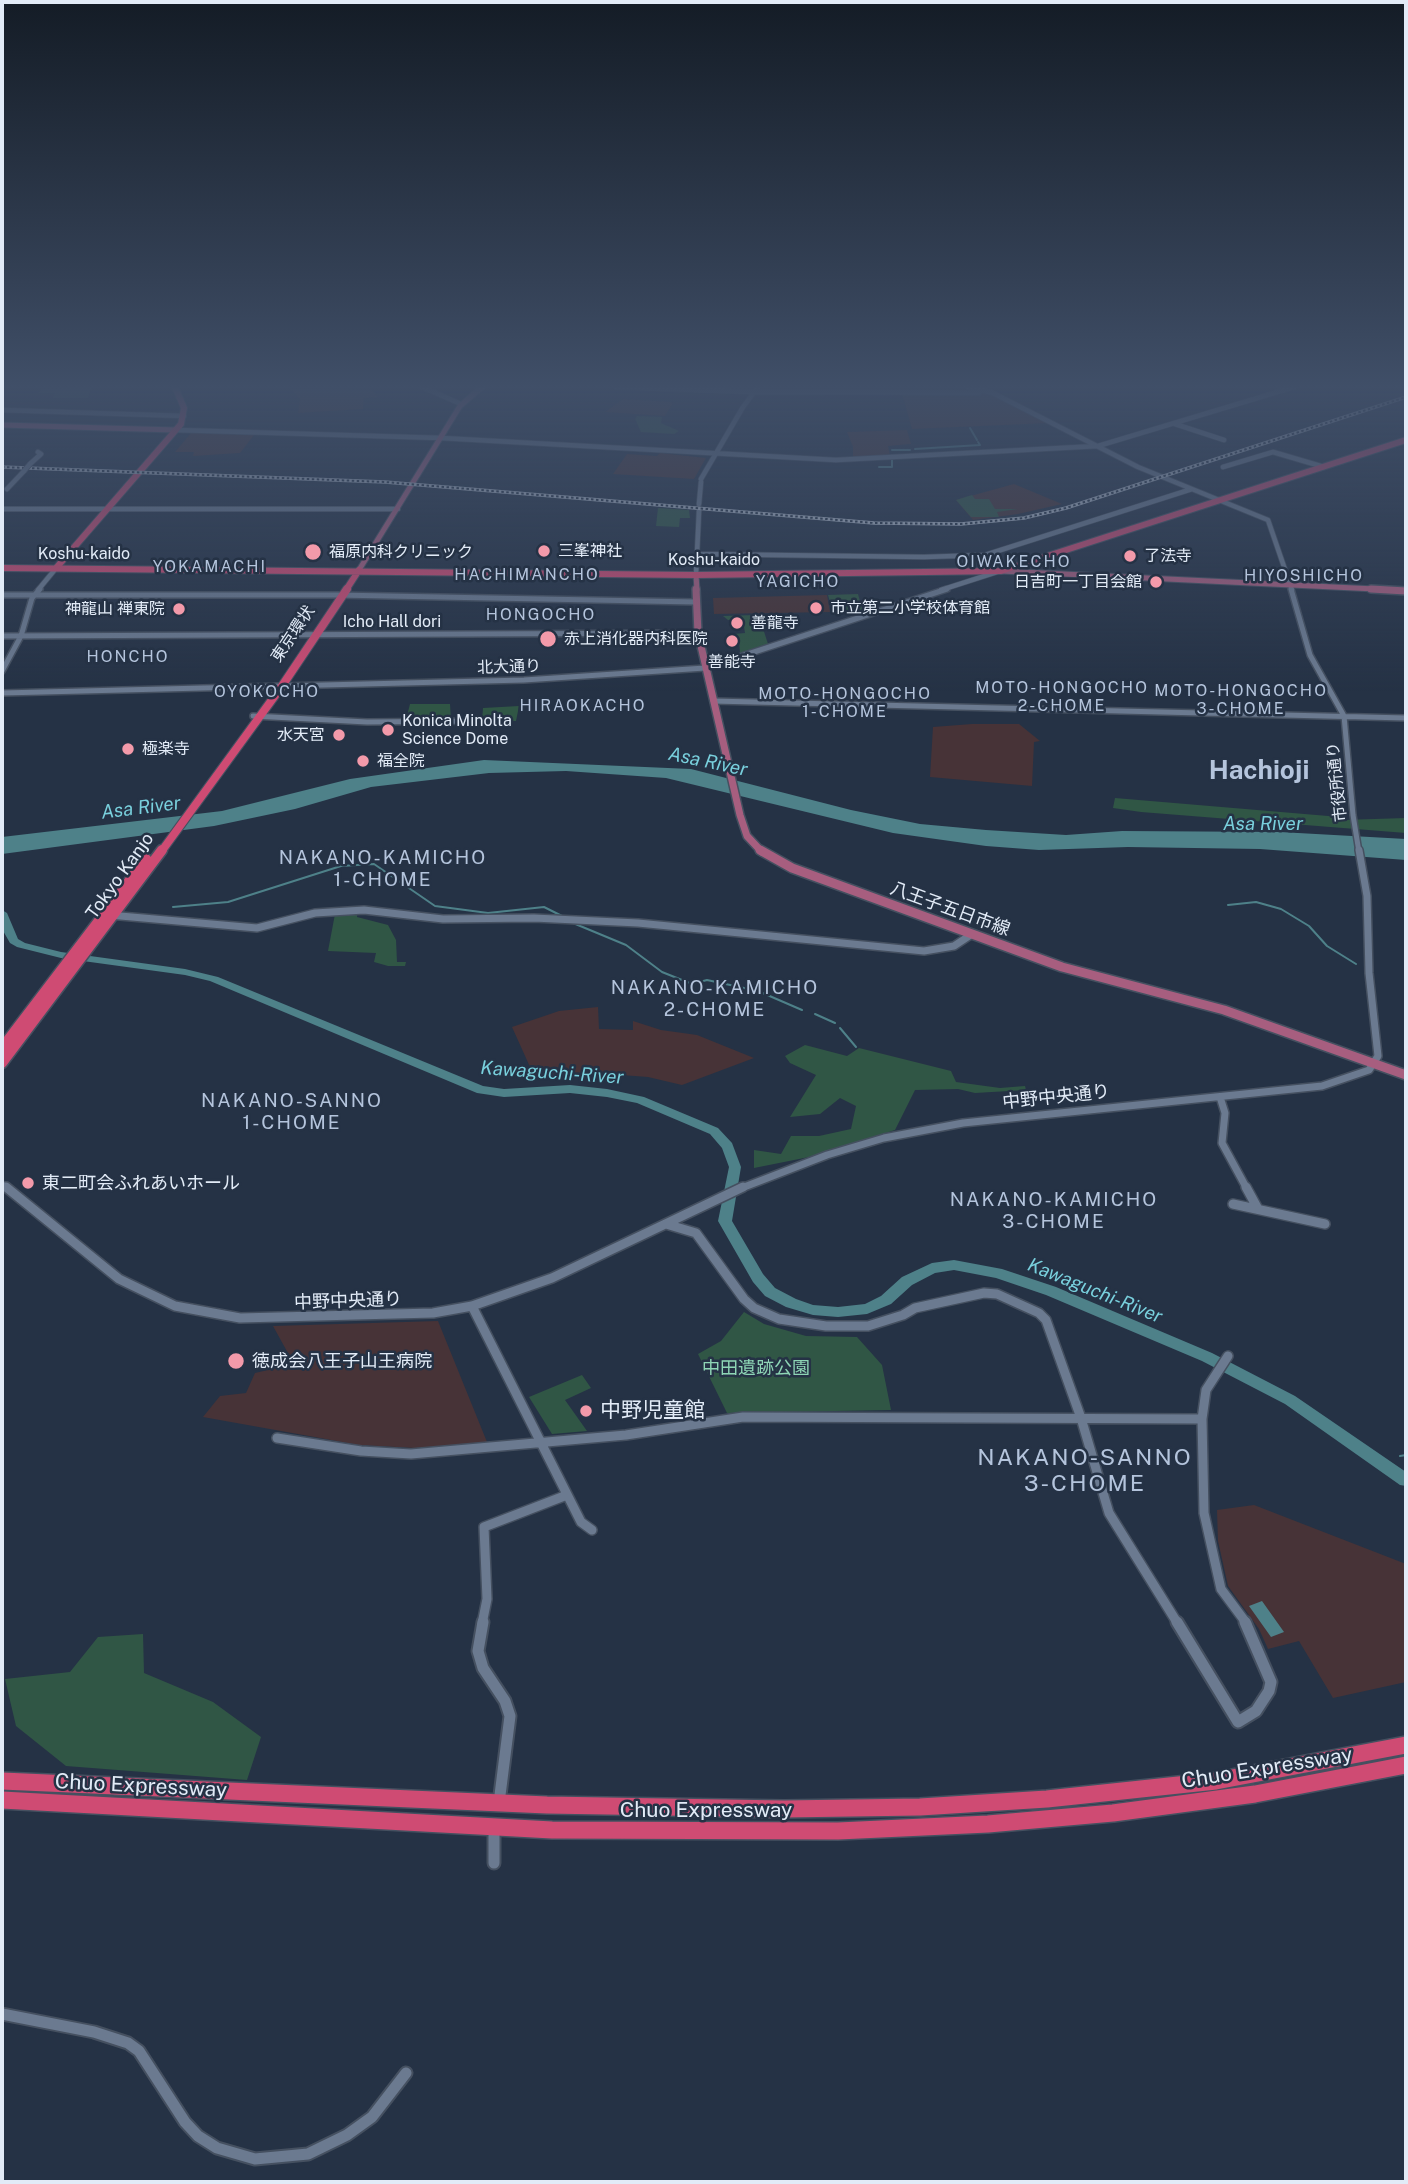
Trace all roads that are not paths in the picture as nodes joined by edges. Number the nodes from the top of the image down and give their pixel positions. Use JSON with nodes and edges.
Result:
{"nodes":[{"id":1,"x":125,"y":489,"type":"edge"},
{"id":2,"x":409,"y":489,"type":"edge"},
{"id":3,"x":700,"y":489,"type":"edge"},
{"id":4,"x":1192,"y":489,"type":"joint"},
{"id":5,"x":1255,"y":489,"type":"edge"},
{"id":6,"x":1220,"y":500,"type":"junction"},
{"id":7,"x":699,"y":504,"type":"dead end"},
{"id":8,"x":108,"y":508,"type":"junction"},
{"id":9,"x":2,"y":509,"type":"edge"},
{"id":10,"x":397,"y":509,"type":"junction"},
{"id":11,"x":699,"y":511,"type":"dead end"},
{"id":12,"x":697,"y":554,"type":"junction"},
{"id":13,"x":57,"y":567,"type":"junction"},
{"id":14,"x":2,"y":568,"type":"edge"},
{"id":15,"x":357,"y":570,"type":"junction"},
{"id":16,"x":1001,"y":571,"type":"junction"},
{"id":17,"x":696,"y":575,"type":"junction"},
{"id":18,"x":1289,"y":583,"type":"junction"},
{"id":19,"x":1406,"y":590,"type":"edge"},
{"id":20,"x":340,"y":595,"type":"junction"},
{"id":21,"x":2,"y":596,"type":"edge"},
{"id":22,"x":33,"y":596,"type":"junction"},
{"id":23,"x":696,"y":602,"type":"junction"},
{"id":24,"x":698,"y":633,"type":"junction"},
{"id":25,"x":314,"y":634,"type":"junction"},
{"id":26,"x":2,"y":636,"type":"edge"},
{"id":27,"x":21,"y":636,"type":"junction"},
{"id":28,"x":705,"y":668,"type":"junction"},
{"id":29,"x":2,"y":671,"type":"edge"},
{"id":30,"x":279,"y":686,"type":"junction"},
{"id":31,"x":2,"y":693,"type":"edge"},
{"id":32,"x":713,"y":701,"type":"junction"},
{"id":33,"x":256,"y":716,"type":"junction"},
{"id":34,"x":1344,"y":716,"type":"junction"},
{"id":35,"x":1406,"y":718,"type":"edge"},
{"id":36,"x":482,"y":721,"type":"dead end"},
{"id":37,"x":160,"y":844,"type":"joint"},
{"id":38,"x":109,"y":915,"type":"junction"},
{"id":39,"x":972,"y":934,"type":"junction"},
{"id":40,"x":13,"y":1034,"type":"edge"},
{"id":41,"x":2,"y":1048,"type":"edge"},
{"id":42,"x":2,"y":1063,"type":"edge"},
{"id":43,"x":1375,"y":1065,"type":"junction"},
{"id":44,"x":1406,"y":1075,"type":"edge"},
{"id":45,"x":1220,"y":1097,"type":"junction"},
{"id":46,"x":2,"y":1185,"type":"edge"},
{"id":47,"x":1233,"y":1204,"type":"dead end"},
{"id":48,"x":1258,"y":1209,"type":"junction"},
{"id":49,"x":665,"y":1224,"type":"junction"},
{"id":50,"x":1325,"y":1224,"type":"dead end"},
{"id":51,"x":472,"y":1306,"type":"junction"},
{"id":52,"x":1227,"y":1357,"type":"dead end"},
{"id":53,"x":1081,"y":1418,"type":"junction"},
{"id":54,"x":1202,"y":1419,"type":"junction"},
{"id":55,"x":277,"y":1438,"type":"dead end"},
{"id":56,"x":542,"y":1444,"type":"junction"},
{"id":57,"x":567,"y":1494,"type":"junction"},
{"id":58,"x":592,"y":1530,"type":"dead end"},
{"id":59,"x":1406,"y":1745,"type":"edge"},
{"id":60,"x":1406,"y":1765,"type":"edge"},
{"id":61,"x":2,"y":1781,"type":"edge"},
{"id":62,"x":500,"y":1795,"type":"dead end"},
{"id":63,"x":2,"y":1800,"type":"edge"},
{"id":64,"x":494,"y":1836,"type":"dead end"},
{"id":65,"x":494,"y":1863,"type":"dead end"},
{"id":66,"x":2,"y":2014,"type":"edge"},
{"id":67,"x":406,"y":2073,"type":"dead end"}],
"edges":[{"from":1,"to":8,"type":"highway"},
{"from":2,"to":10,"type":"main road"},
{"from":3,"to":7,"type":"street"},
{"from":4,"to":6,"type":"street","name":"市役所通り"},
{"from":4,"to":12,"type":"street"},
{"from":5,"to":6,"type":"highway","name":"Koshu-kaido"},
{"from":6,"to":16,"type":"highway","name":"Koshu-kaido"},
{"from":6,"to":18,"type":"street","name":"市役所通り"},
{"from":8,"to":9,"type":"street"},
{"from":8,"to":10,"type":"street"},
{"from":8,"to":13,"type":"highway"},
{"from":10,"to":15,"type":"main road"},
{"from":11,"to":12,"type":"street"},
{"from":12,"to":17,"type":"street"},
{"from":13,"to":14,"type":"highway","name":"Koshu-kaido"},
{"from":13,"to":15,"type":"highway","name":"Koshu-kaido"},
{"from":13,"to":22,"type":"street"},
{"from":15,"to":17,"type":"highway","name":"Koshu-kaido"},
{"from":15,"to":20,"type":"highway"},
{"from":16,"to":17,"type":"highway","name":"Koshu-kaido"},
{"from":16,"to":18,"type":"main road"},
{"from":16,"to":28,"type":"street","name":"北大通り"},
{"from":17,"to":23,"type":"main road","name":"八王子五日市線"},
{"from":18,"to":19,"type":"main road"},
{"from":18,"to":34,"type":"street","name":"市役所通り"},
{"from":20,"to":22,"type":"street"},
{"from":20,"to":23,"type":"street"},
{"from":20,"to":25,"type":"highway"},
{"from":21,"to":22,"type":"street"},
{"from":22,"to":27,"type":"street"},
{"from":23,"to":24,"type":"main road","name":"八王子五日市線"},
{"from":24,"to":25,"type":"street","name":"Icho Hall dori"},
{"from":24,"to":28,"type":"main road","name":"八王子五日市線"},
{"from":25,"to":27,"type":"street","name":"Icho Hall dori"},
{"from":25,"to":30,"type":"highway","name":"東京環状"},
{"from":26,"to":27,"type":"street","name":"Icho Hall dori"},
{"from":27,"to":29,"type":"street"},
{"from":28,"to":30,"type":"street","name":"北大通り"},
{"from":28,"to":32,"type":"main road","name":"八王子五日市線"},
{"from":30,"to":31,"type":"street","name":"北大通り"},
{"from":30,"to":33,"type":"highway","name":"東京環状"},
{"from":32,"to":34,"type":"street"},
{"from":32,"to":39,"type":"main road","name":"八王子五日市線"},
{"from":33,"to":36,"type":"street"},
{"from":33,"to":37,"type":"highway","name":"東京環状"},
{"from":34,"to":35,"type":"street"},
{"from":34,"to":43,"type":"street","name":"市役所通り"},
{"from":37,"to":38,"type":"highway","name":"Tokyo Kanjo"},
{"from":38,"to":39,"type":"street"},
{"from":38,"to":40,"type":"highway","name":"Tokyo Kanjo"},
{"from":39,"to":43,"type":"main road","name":"八王子五日市線"},
{"from":40,"to":41,"type":"highway","name":"Tokyo Kanjo"},
{"from":40,"to":42,"type":"highway","name":"Tokyo Kanjo"},
{"from":43,"to":44,"type":"main road","name":"八王子五日市線"},
{"from":43,"to":45,"type":"street","name":"中野中央通り"},
{"from":45,"to":48,"type":"street"},
{"from":45,"to":49,"type":"street","name":"中野中央通り"},
{"from":46,"to":51,"type":"street","name":"中野中央通り"},
{"from":47,"to":48,"type":"street"},
{"from":48,"to":50,"type":"street"},
{"from":49,"to":51,"type":"street","name":"中野中央通り"},
{"from":49,"to":53,"type":"street"},
{"from":51,"to":56,"type":"street"},
{"from":52,"to":54,"type":"street"},
{"from":53,"to":54,"type":"street"},
{"from":53,"to":54,"type":"street"},
{"from":53,"to":56,"type":"street"},
{"from":55,"to":56,"type":"street"},
{"from":56,"to":57,"type":"street"},
{"from":57,"to":58,"type":"street"},
{"from":57,"to":62,"type":"street"},
{"from":59,"to":61,"type":"highway","name":"Chuo Expressway"},
{"from":60,"to":63,"type":"highway","name":"Chuo Expressway"},
{"from":64,"to":65,"type":"street"},
{"from":66,"to":67,"type":"street"}]}
